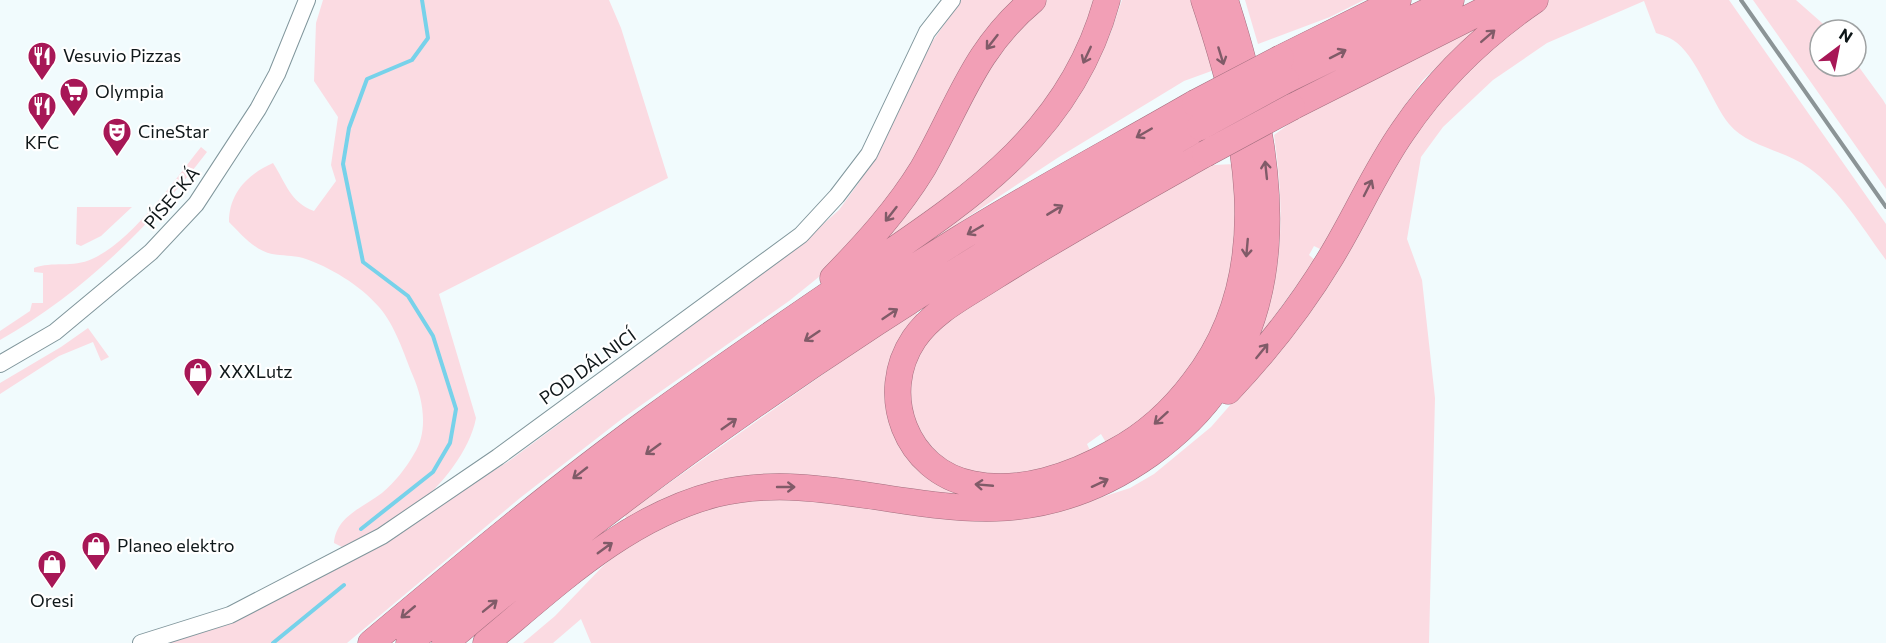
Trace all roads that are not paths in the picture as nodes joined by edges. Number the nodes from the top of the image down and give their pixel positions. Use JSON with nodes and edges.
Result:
{"nodes":[{"id":1,"x":307,"y":0,"type":"edge"},
{"id":2,"x":952,"y":0,"type":"edge"},
{"id":3,"x":1033,"y":0,"type":"edge"},
{"id":4,"x":1107,"y":0,"type":"edge"},
{"id":5,"x":1204,"y":0,"type":"edge"},
{"id":6,"x":1226,"y":0,"type":"edge"},
{"id":7,"x":1398,"y":0,"type":"edge"},
{"id":8,"x":1451,"y":0,"type":"edge"},
{"id":9,"x":1504,"y":0,"type":"edge"},
{"id":10,"x":1535,"y":0,"type":"edge"},
{"id":11,"x":1284,"y":69,"type":"junction"},
{"id":12,"x":1197,"y":115,"type":"junction"},
{"id":13,"x":798,"y":315,"type":"junction"},
{"id":14,"x":0,"y":364,"type":"edge"},
{"id":15,"x":1176,"y":434,"type":"junction"},
{"id":16,"x":141,"y":643,"type":"edge"},
{"id":17,"x":371,"y":643,"type":"edge"},
{"id":18,"x":409,"y":643,"type":"edge"},
{"id":19,"x":445,"y":643,"type":"edge"},
{"id":20,"x":486,"y":643,"type":"edge"}],
"edges":[{"from":1,"to":14,"type":"street","name":"PÍSECKÁ"},
{"from":2,"to":16,"type":"street","name":"POD DÁLNICÍ"},
{"from":3,"to":13,"type":"highway","one_way":true},
{"from":4,"to":13,"type":"highway","one_way":true},
{"from":5,"to":9,"type":"highway","one_way":true,"bridge":true},
{"from":15,"to":6,"type":"highway","one_way":true},
{"from":7,"to":11,"type":"highway"},
{"from":11,"to":8,"type":"highway","one_way":true},
{"from":15,"to":10,"type":"highway","one_way":true},
{"from":11,"to":12,"type":"highway","bridge":true},
{"from":12,"to":18,"type":"highway","one_way":true},
{"from":19,"to":12,"type":"highway","one_way":true},
{"from":13,"to":17,"type":"highway","one_way":true},
{"from":20,"to":15,"type":"highway","one_way":true}]}
